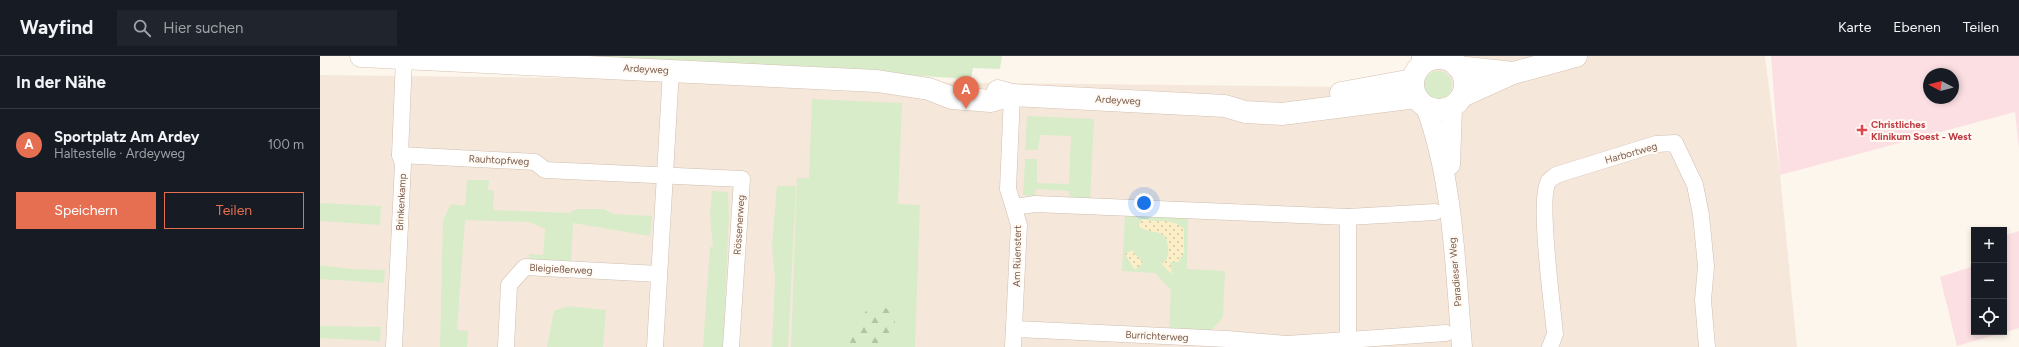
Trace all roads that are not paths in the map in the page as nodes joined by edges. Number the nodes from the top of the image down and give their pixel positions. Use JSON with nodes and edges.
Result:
{"nodes":[{"id":1,"x":361,"y":56,"type":"edge"},
{"id":2,"x":1576,"y":56,"type":"edge"},
{"id":3,"x":404,"y":58,"type":"junction"},
{"id":4,"x":1450,"y":60,"type":"edge"},
{"id":5,"x":671,"y":70,"type":"junction"},
{"id":6,"x":1513,"y":73,"type":"junction"},
{"id":7,"x":1419,"y":81,"type":"edge"},
{"id":8,"x":1012,"y":95,"type":"junction"},
{"id":9,"x":1457,"y":101,"type":"junction"},
{"id":10,"x":400,"y":155,"type":"junction"},
{"id":11,"x":666,"y":174,"type":"junction"},
{"id":12,"x":1448,"y":197,"type":"junction"},
{"id":13,"x":1014,"y":207,"type":"junction"},
{"id":14,"x":1435,"y":212,"type":"dead end"},
{"id":15,"x":1348,"y":217,"type":"junction"},
{"id":16,"x":659,"y":274,"type":"junction"},
{"id":17,"x":1014,"y":329,"type":"junction"},
{"id":18,"x":1446,"y":333,"type":"dead end"},
{"id":19,"x":1348,"y":340,"type":"junction"},
{"id":20,"x":394,"y":347,"type":"edge"},
{"id":21,"x":506,"y":347,"type":"edge"},
{"id":22,"x":655,"y":347,"type":"edge"},
{"id":23,"x":731,"y":347,"type":"edge"},
{"id":24,"x":1013,"y":347,"type":"edge"},
{"id":25,"x":1462,"y":347,"type":"edge"},
{"id":26,"x":1550,"y":347,"type":"edge"},
{"id":27,"x":1708,"y":347,"type":"edge"}],
"edges":[{"from":1,"to":3,"type":"main road","name":"Ardeyweg"},
{"from":2,"to":6,"type":"main road"},
{"from":3,"to":5,"type":"main road","name":"Ardeyweg"},
{"from":3,"to":10,"type":"street","name":"Brinkenkamp"},
{"from":4,"to":6,"type":"main road"},
{"from":4,"to":7,"type":"main road"},
{"from":4,"to":9,"type":"main road","name":"Paradieser Weg"},
{"from":5,"to":8,"type":"main road","name":"Ardeyweg"},
{"from":5,"to":11,"type":"street"},
{"from":6,"to":9,"type":"main road"},
{"from":7,"to":8,"type":"main road","name":"Ardeyweg"},
{"from":7,"to":9,"type":"main road"},
{"from":7,"to":12,"type":"street","name":"Paradieser Weg"},
{"from":8,"to":13,"type":"street","name":"Am Rüenstert"},
{"from":9,"to":12,"type":"street","name":"Paradieser Weg"},
{"from":10,"to":11,"type":"street","name":"Rauhtopfweg"},
{"from":10,"to":20,"type":"street","name":"Brinkenkamp"},
{"from":11,"to":16,"type":"street"},
{"from":11,"to":23,"type":"street","name":"Rössenerweg"},
{"from":12,"to":25,"type":"street","name":"Paradieser Weg"},
{"from":13,"to":15,"type":"street"},
{"from":13,"to":17,"type":"street","name":"Am Rüenstert"},
{"from":14,"to":15,"type":"street"},
{"from":15,"to":19,"type":"street"},
{"from":16,"to":21,"type":"street","name":"Bleigießerweg"},
{"from":16,"to":22,"type":"street"},
{"from":17,"to":19,"type":"street","name":"Burrichterweg"},
{"from":17,"to":24,"type":"street","name":"Am Rüenstert"},
{"from":18,"to":19,"type":"street","name":"Burrichterweg"},
{"from":26,"to":27,"type":"street","name":"Harbortweg"}]}
